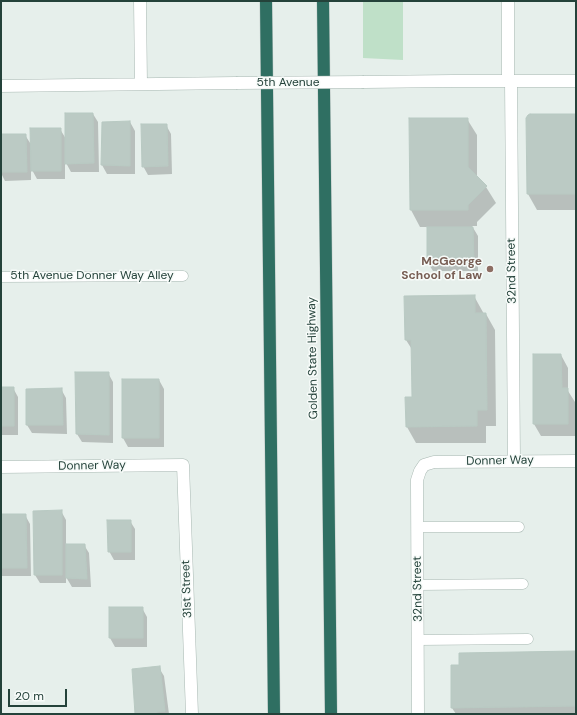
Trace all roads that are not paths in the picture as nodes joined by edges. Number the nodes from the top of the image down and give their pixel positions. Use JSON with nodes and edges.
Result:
{"nodes":[{"id":1,"x":140,"y":1,"type":"edge"},
{"id":2,"x":266,"y":1,"type":"edge"},
{"id":3,"x":323,"y":1,"type":"edge"},
{"id":4,"x":508,"y":1,"type":"edge"},
{"id":5,"x":509,"y":81,"type":"junction"},
{"id":6,"x":576,"y":81,"type":"edge"},
{"id":7,"x":141,"y":84,"type":"junction"},
{"id":8,"x":1,"y":86,"type":"edge"},
{"id":9,"x":183,"y":276,"type":"dead end"},
{"id":10,"x":1,"y":277,"type":"edge"},
{"id":11,"x":514,"y":461,"type":"junction"},
{"id":12,"x":576,"y":461,"type":"edge"},
{"id":13,"x":183,"y":465,"type":"joint"},
{"id":14,"x":424,"y":465,"type":"joint"},
{"id":15,"x":1,"y":467,"type":"edge"},
{"id":16,"x":417,"y":527,"type":"junction"},
{"id":17,"x":519,"y":527,"type":"dead end"},
{"id":18,"x":523,"y":584,"type":"dead end"},
{"id":19,"x":418,"y":585,"type":"junction"},
{"id":20,"x":528,"y":638,"type":"dead end"},
{"id":21,"x":418,"y":640,"type":"junction"},
{"id":22,"x":192,"y":714,"type":"edge"},
{"id":23,"x":274,"y":714,"type":"edge"},
{"id":24,"x":331,"y":714,"type":"edge"},
{"id":25,"x":418,"y":714,"type":"edge"}],
"edges":[{"from":1,"to":7,"type":"street"},
{"from":2,"to":23,"type":"highway"},
{"from":3,"to":24,"type":"highway","name":"Golden State Highway"},
{"from":4,"to":5,"type":"street","name":"32nd Street"},
{"from":5,"to":6,"type":"street","name":"5th Avenue"},
{"from":5,"to":7,"type":"street","name":"5th Avenue","bridge":true},
{"from":5,"to":11,"type":"street","name":"32nd Street"},
{"from":7,"to":8,"type":"street","name":"5th Avenue"},
{"from":9,"to":10,"type":"lane","name":"5th Avenue Donner Way Alley"},
{"from":11,"to":12,"type":"street","name":"Donner Way"},
{"from":11,"to":14,"type":"street","name":"Donner Way"},
{"from":13,"to":15,"type":"street","name":"Donner Way"},
{"from":13,"to":22,"type":"street","name":"31st Street"},
{"from":14,"to":16,"type":"street","name":"32nd Street"},
{"from":16,"to":17,"type":"lane"},
{"from":16,"to":19,"type":"street","name":"32nd Street"},
{"from":18,"to":19,"type":"lane"},
{"from":19,"to":21,"type":"street","name":"32nd Street"},
{"from":20,"to":21,"type":"lane"},
{"from":21,"to":25,"type":"street","name":"32nd Street"}]}
